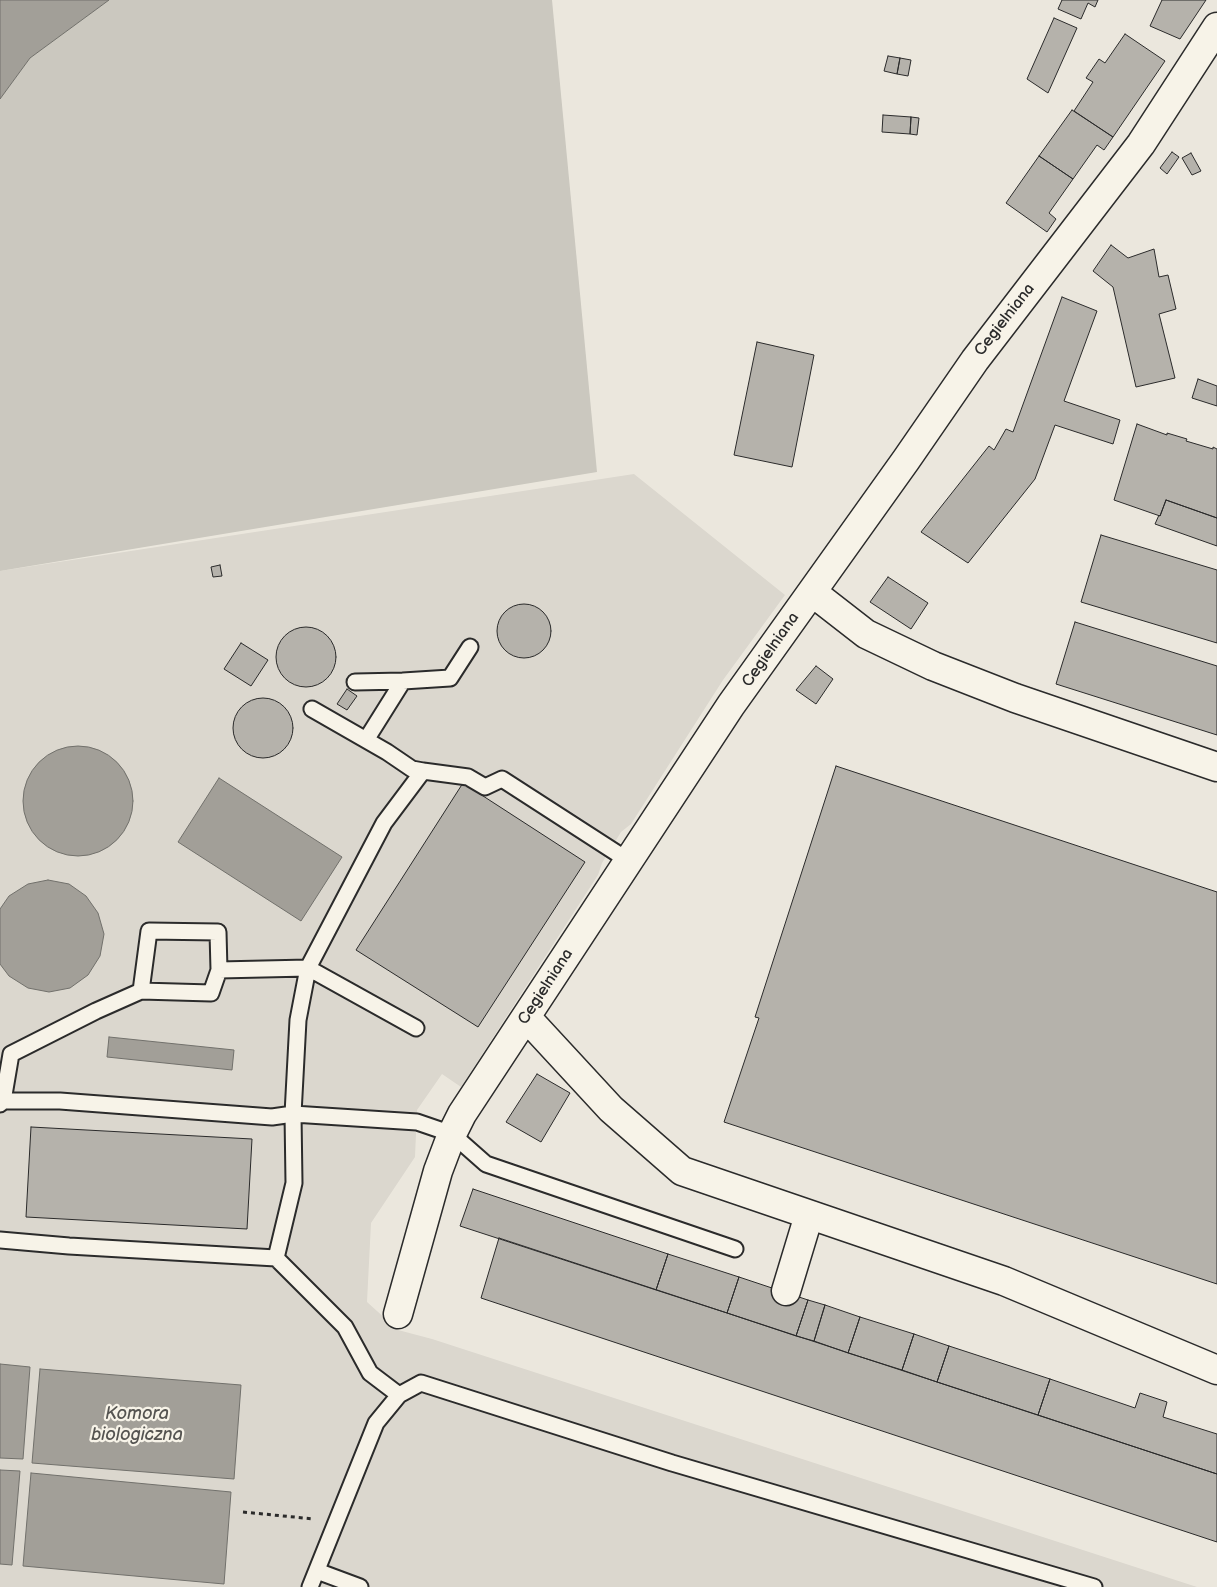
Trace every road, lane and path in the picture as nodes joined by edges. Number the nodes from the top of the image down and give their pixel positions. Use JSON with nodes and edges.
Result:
{"nodes":[{"id":1,"x":1217,"y":27,"type":"edge"},
{"id":2,"x":812,"y":592,"type":"junction"},
{"id":3,"x":470,"y":647,"type":"dead end"},
{"id":4,"x":403,"y":681,"type":"junction"},
{"id":5,"x":355,"y":682,"type":"dead end"},
{"id":6,"x":312,"y":709,"type":"dead end"},
{"id":7,"x":366,"y":740,"type":"junction"},
{"id":8,"x":1217,"y":766,"type":"edge"},
{"id":9,"x":423,"y":771,"type":"junction"},
{"id":10,"x":629,"y":861,"type":"junction"},
{"id":11,"x":308,"y":968,"type":"junction"},
{"id":12,"x":219,"y":970,"type":"junction"},
{"id":13,"x":141,"y":991,"type":"junction"},
{"id":14,"x":526,"y":1017,"type":"junction"},
{"id":15,"x":416,"y":1028,"type":"dead end"},
{"id":16,"x":2,"y":1103,"type":"edge"},
{"id":17,"x":293,"y":1114,"type":"junction"},
{"id":18,"x":452,"y":1134,"type":"junction"},
{"id":19,"x":809,"y":1215,"type":"junction"},
{"id":20,"x":0,"y":1240,"type":"edge"},
{"id":21,"x":735,"y":1249,"type":"dead end"},
{"id":22,"x":276,"y":1258,"type":"junction"},
{"id":23,"x":786,"y":1291,"type":"dead end"},
{"id":24,"x":398,"y":1314,"type":"dead end"},
{"id":25,"x":1217,"y":1370,"type":"edge"},
{"id":26,"x":399,"y":1395,"type":"junction"},
{"id":27,"x":243,"y":1512,"type":"dead end"},
{"id":28,"x":337,"y":1521,"type":"junction"},
{"id":29,"x":317,"y":1571,"type":"junction"},
{"id":30,"x":310,"y":1587,"type":"edge"},
{"id":31,"x":360,"y":1587,"type":"edge"},
{"id":32,"x":1094,"y":1587,"type":"edge"}],
"edges":[{"from":1,"to":2,"type":"street","name":"Cegielniana"},
{"from":2,"to":8,"type":"street"},
{"from":2,"to":10,"type":"street","name":"Cegielniana"},
{"from":3,"to":4,"type":"lane"},
{"from":4,"to":5,"type":"lane"},
{"from":4,"to":7,"type":"lane"},
{"from":6,"to":7,"type":"lane"},
{"from":7,"to":9,"type":"lane"},
{"from":9,"to":10,"type":"lane"},
{"from":9,"to":11,"type":"lane"},
{"from":10,"to":14,"type":"street","name":"Cegielniana"},
{"from":11,"to":12,"type":"lane"},
{"from":11,"to":15,"type":"lane"},
{"from":11,"to":17,"type":"lane"},
{"from":12,"to":13,"type":"lane"},
{"from":12,"to":13,"type":"lane"},
{"from":13,"to":16,"type":"lane"},
{"from":14,"to":18,"type":"street","name":"Cegielniana"},
{"from":14,"to":19,"type":"street"},
{"from":16,"to":17,"type":"lane"},
{"from":17,"to":18,"type":"lane"},
{"from":17,"to":22,"type":"lane"},
{"from":18,"to":21,"type":"lane"},
{"from":18,"to":24,"type":"street","name":"Cegielniana"},
{"from":19,"to":23,"type":"street"},
{"from":19,"to":25,"type":"street"},
{"from":20,"to":22,"type":"lane"},
{"from":22,"to":26,"type":"lane"},
{"from":26,"to":28,"type":"lane"},
{"from":26,"to":32,"type":"lane"},
{"from":27,"to":28,"type":"path"},
{"from":28,"to":29,"type":"lane"},
{"from":29,"to":30,"type":"lane"},
{"from":29,"to":31,"type":"lane"}]}
